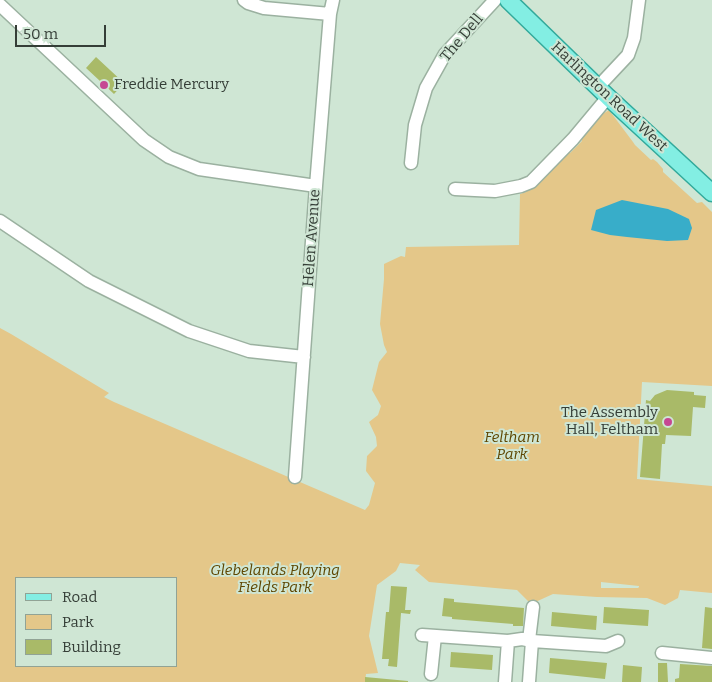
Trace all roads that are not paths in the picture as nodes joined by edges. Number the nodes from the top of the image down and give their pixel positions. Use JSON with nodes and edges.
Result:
{"nodes":[{"id":1,"x":244,"y":0,"type":"edge"},
{"id":2,"x":333,"y":0,"type":"edge"},
{"id":3,"x":495,"y":0,"type":"edge"},
{"id":4,"x":508,"y":0,"type":"edge"},
{"id":5,"x":639,"y":0,"type":"edge"},
{"id":6,"x":0,"y":5,"type":"edge"},
{"id":7,"x":330,"y":14,"type":"junction"},
{"id":8,"x":603,"y":92,"type":"junction"},
{"id":9,"x":411,"y":163,"type":"dead end"},
{"id":10,"x":316,"y":186,"type":"junction"},
{"id":11,"x":455,"y":189,"type":"dead end"},
{"id":12,"x":712,"y":193,"type":"edge"},
{"id":13,"x":0,"y":221,"type":"edge"},
{"id":14,"x":304,"y":357,"type":"junction"},
{"id":15,"x":296,"y":477,"type":"dead end"},
{"id":16,"x":533,"y":607,"type":"dead end"},
{"id":17,"x":530,"y":640,"type":"junction"},
{"id":18,"x":618,"y":641,"type":"dead end"},
{"id":19,"x":508,"y":642,"type":"junction"},
{"id":20,"x":662,"y":653,"type":"dead end"},
{"id":21,"x":712,"y":658,"type":"edge"},
{"id":22,"x":431,"y":674,"type":"dead end"},
{"id":23,"x":505,"y":682,"type":"edge"},
{"id":24,"x":528,"y":682,"type":"edge"}],
"edges":[{"from":1,"to":7,"type":"street"},
{"from":2,"to":7,"type":"street","name":"Helen Avenue"},
{"from":3,"to":9,"type":"street","name":"The Dell"},
{"from":4,"to":8,"type":"main road","name":"Harlington Road West"},
{"from":5,"to":8,"type":"street"},
{"from":6,"to":10,"type":"street"},
{"from":7,"to":10,"type":"street","name":"Helen Avenue"},
{"from":8,"to":11,"type":"street"},
{"from":8,"to":12,"type":"main road","name":"Harlington Road West"},
{"from":10,"to":14,"type":"street","name":"Helen Avenue"},
{"from":13,"to":14,"type":"street"},
{"from":14,"to":15,"type":"street","name":"Helen Avenue"},
{"from":16,"to":17,"type":"street"},
{"from":17,"to":18,"type":"street"},
{"from":17,"to":19,"type":"street"},
{"from":17,"to":24,"type":"street"},
{"from":19,"to":22,"type":"street"},
{"from":19,"to":23,"type":"street"},
{"from":20,"to":21,"type":"street"}]}
